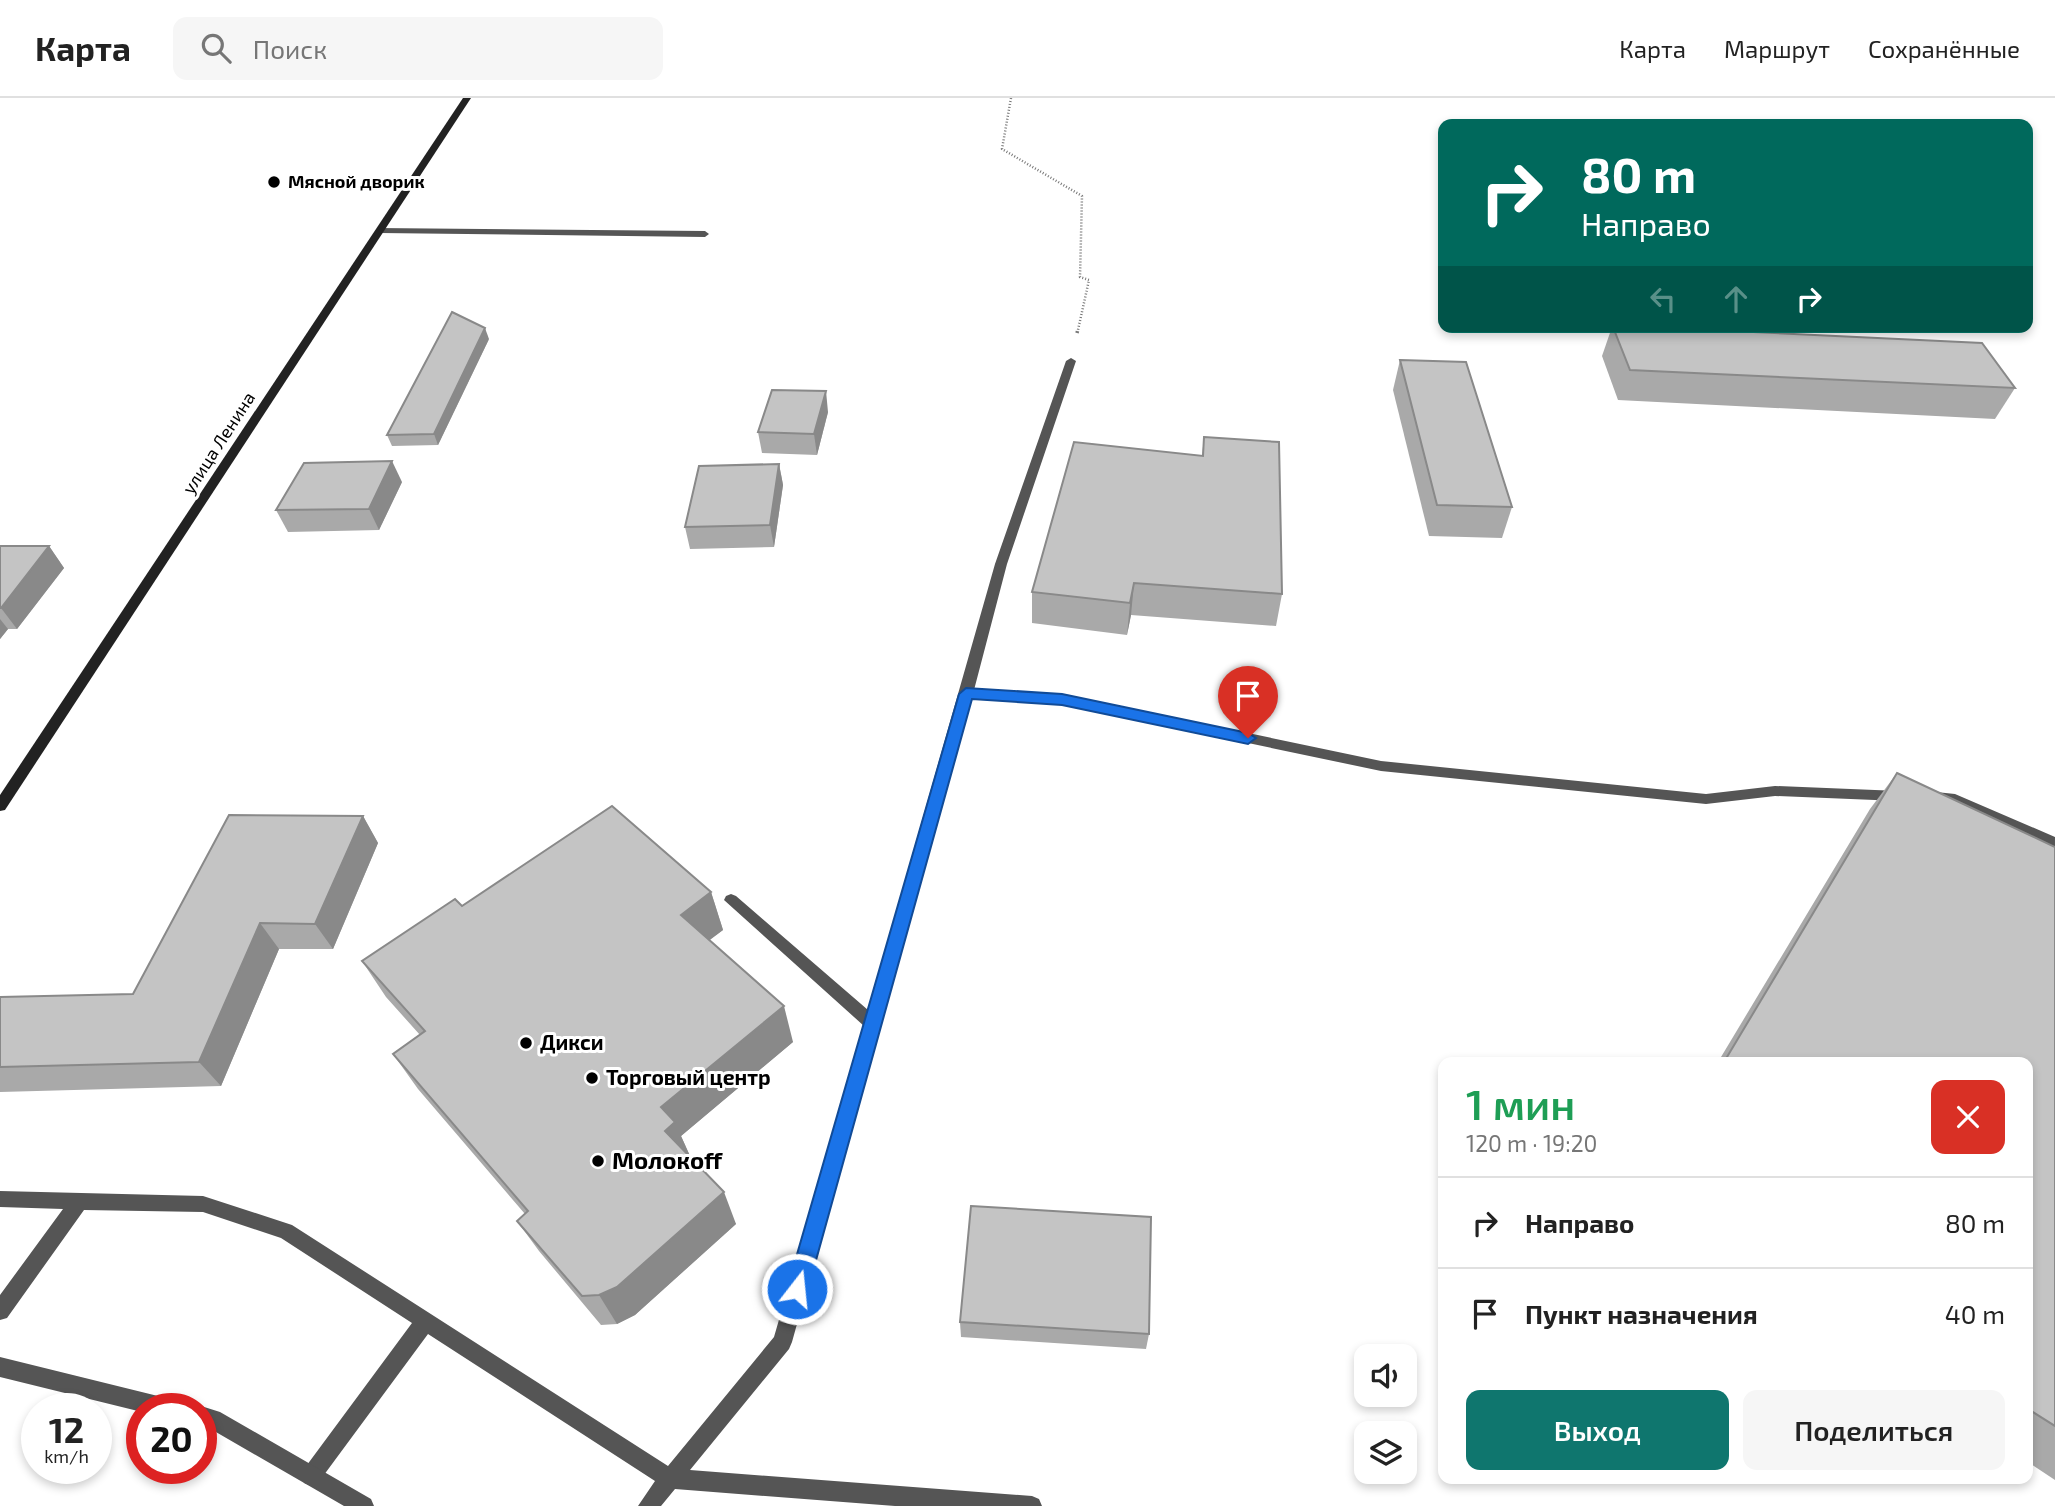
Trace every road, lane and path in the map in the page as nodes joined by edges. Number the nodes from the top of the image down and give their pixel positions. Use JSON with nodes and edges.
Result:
{"nodes":[{"id":1,"x":467,"y":98,"type":"edge"},
{"id":2,"x":1011,"y":98,"type":"edge"},
{"id":3,"x":380,"y":230,"type":"junction"},
{"id":4,"x":705,"y":234,"type":"dead end"},
{"id":5,"x":1070,"y":361,"type":"joint"},
{"id":6,"x":966,"y":694,"type":"junction"},
{"id":7,"x":0,"y":806,"type":"edge"},
{"id":8,"x":2055,"y":843,"type":"edge"},
{"id":9,"x":731,"y":900,"type":"dead end"},
{"id":10,"x":873,"y":1024,"type":"junction"},
{"id":11,"x":0,"y":1199,"type":"edge"},
{"id":12,"x":80,"y":1201,"type":"junction"},
{"id":13,"x":0,"y":1311,"type":"edge"},
{"id":14,"x":425,"y":1322,"type":"junction"},
{"id":15,"x":0,"y":1367,"type":"edge"},
{"id":16,"x":126,"y":1398,"type":"edge"},
{"id":17,"x":217,"y":1421,"type":"edge"},
{"id":18,"x":311,"y":1476,"type":"junction"},
{"id":19,"x":670,"y":1479,"type":"junction"},
{"id":20,"x":364,"y":1506,"type":"edge"},
{"id":21,"x":648,"y":1506,"type":"edge"},
{"id":22,"x":1032,"y":1506,"type":"edge"}],
"edges":[{"from":1,"to":3,"type":"main road","name":"улица Ленина"},
{"from":2,"to":5,"type":"path"},
{"from":3,"to":4,"type":"street"},
{"from":3,"to":7,"type":"main road","name":"улица Ленина"},
{"from":5,"to":6,"type":"street"},
{"from":6,"to":8,"type":"street"},
{"from":6,"to":10,"type":"street"},
{"from":9,"to":10,"type":"street"},
{"from":10,"to":19,"type":"street"},
{"from":11,"to":12,"type":"street"},
{"from":12,"to":13,"type":"street"},
{"from":12,"to":14,"type":"street"},
{"from":14,"to":18,"type":"street"},
{"from":14,"to":19,"type":"street"},
{"from":15,"to":16,"type":"street"},
{"from":17,"to":18,"type":"street"},
{"from":18,"to":20,"type":"street"},
{"from":19,"to":21,"type":"street"},
{"from":19,"to":22,"type":"street"}]}
